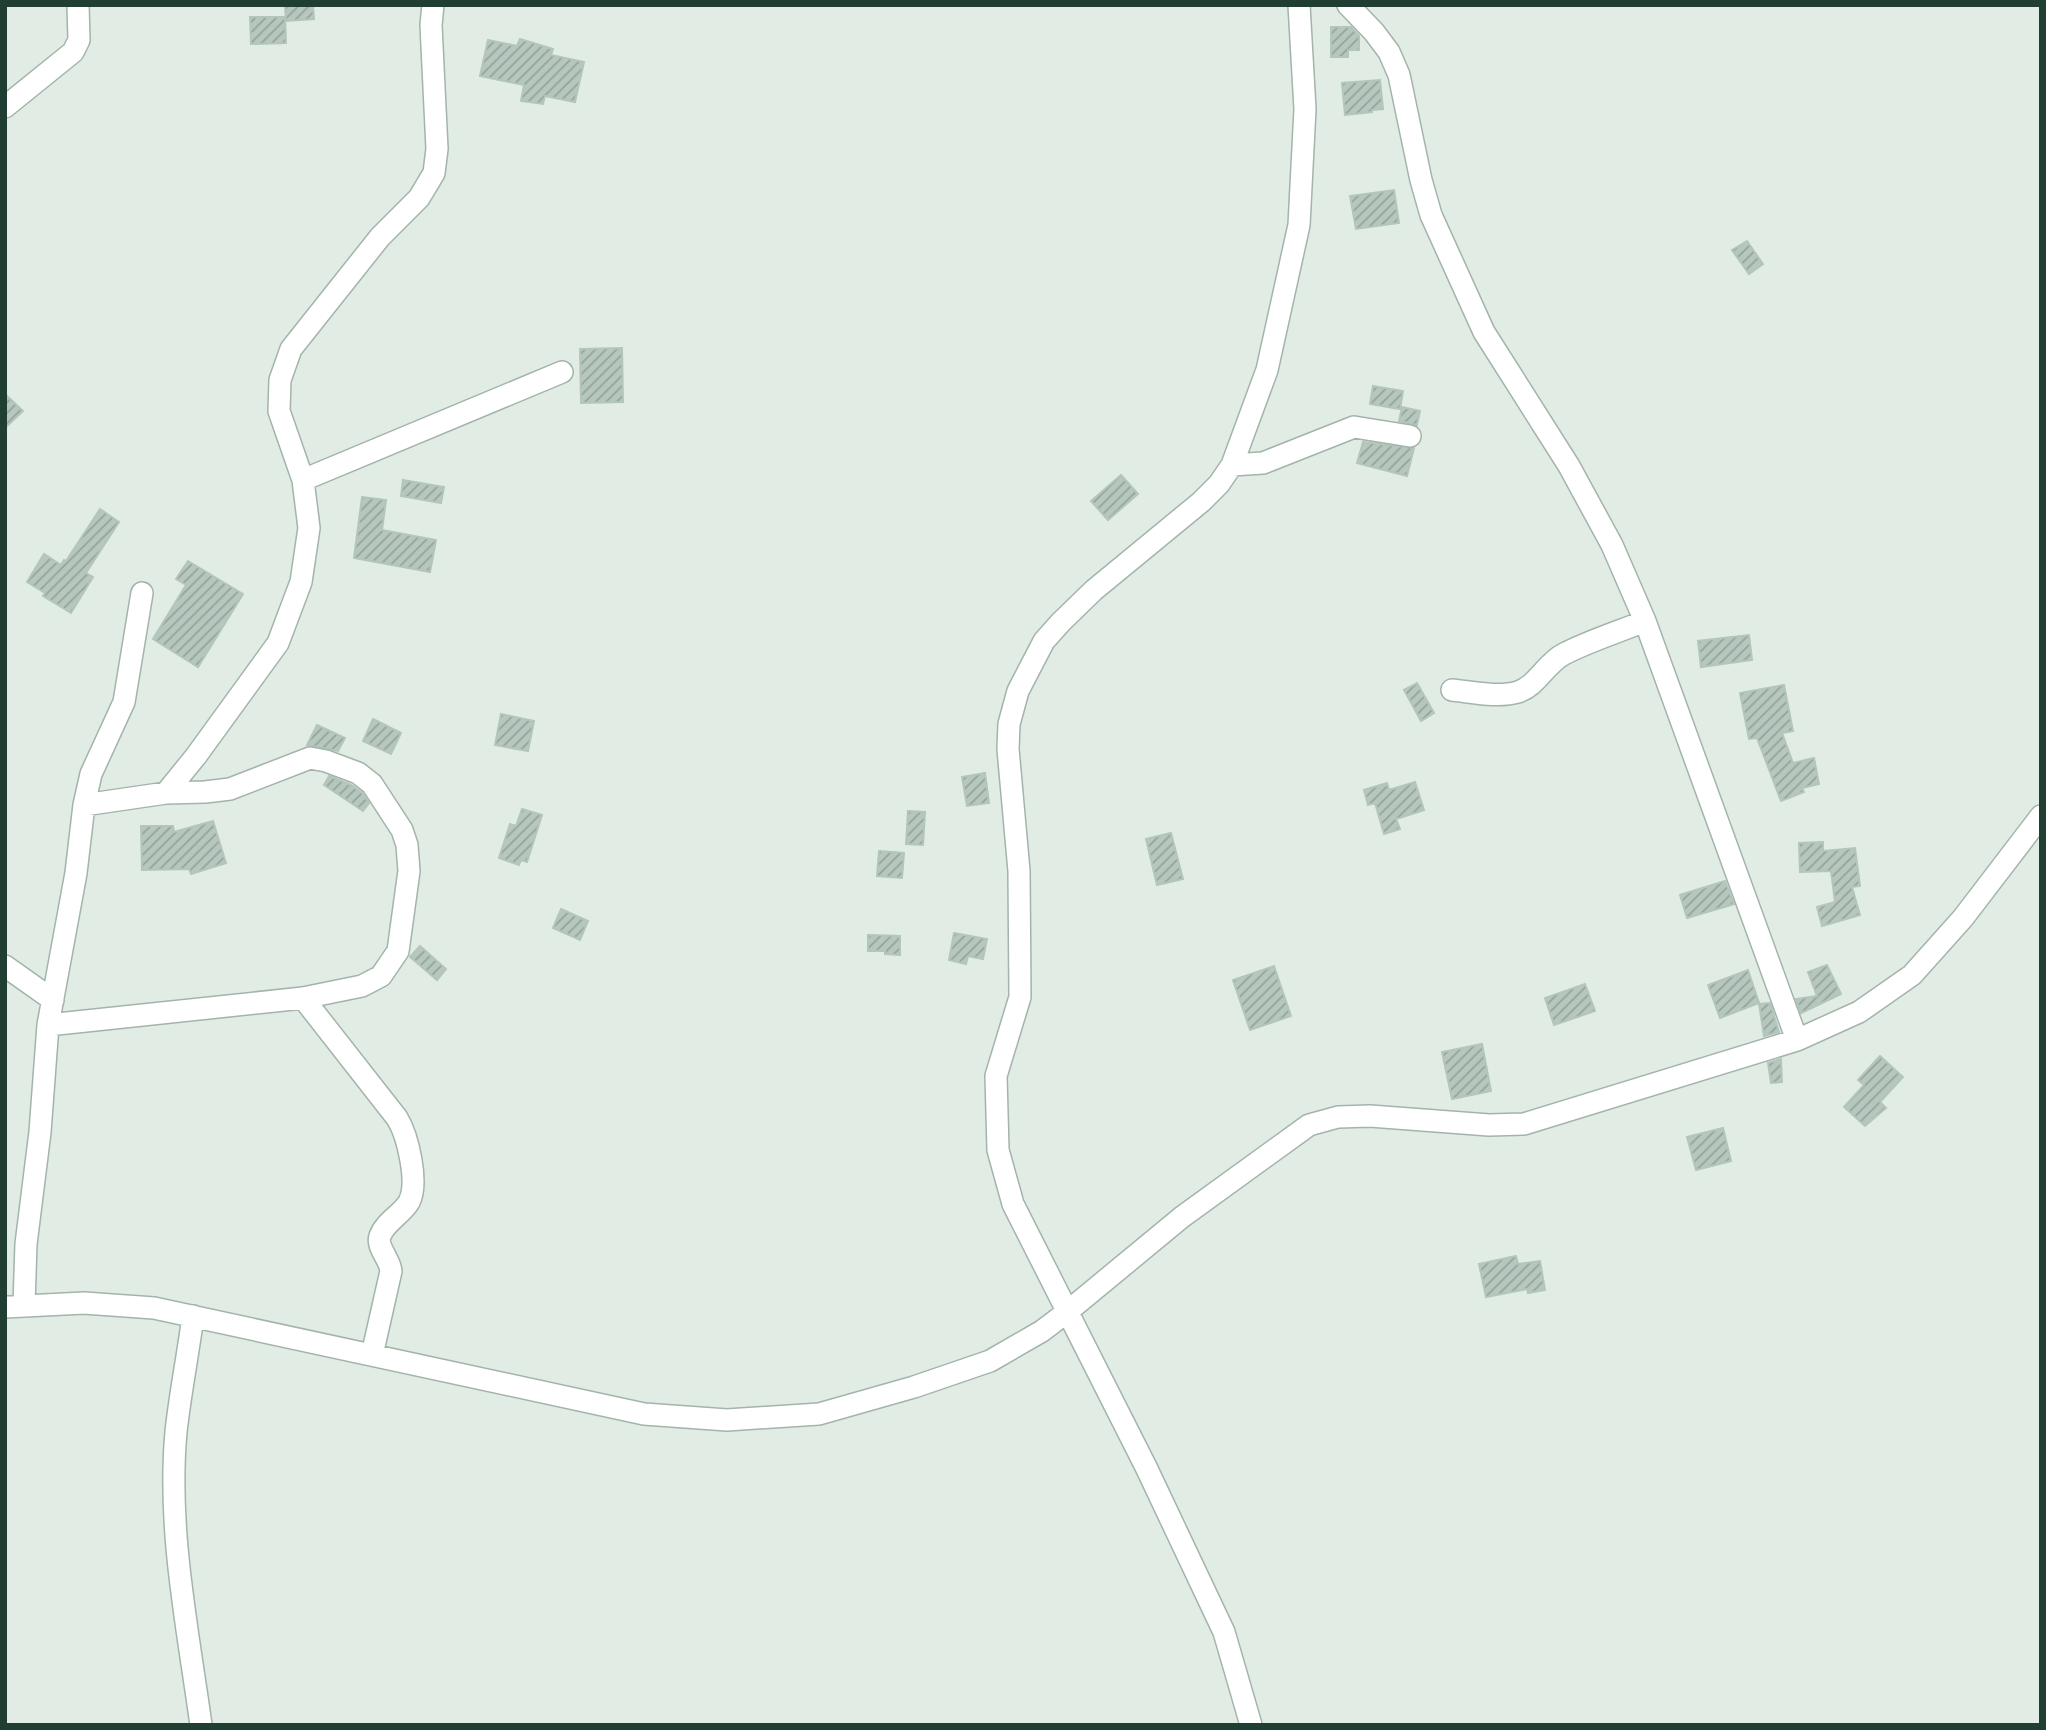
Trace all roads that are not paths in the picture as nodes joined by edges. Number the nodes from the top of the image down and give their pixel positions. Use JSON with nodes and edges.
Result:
{"nodes":[{"id":1,"x":78,"y":5,"type":"edge"},
{"id":2,"x":1299,"y":5,"type":"edge"},
{"id":3,"x":1348,"y":5,"type":"edge"},
{"id":4,"x":425,"y":7,"type":"edge"},
{"id":5,"x":5,"y":107,"type":"edge"},
{"id":6,"x":562,"y":373,"type":"dead end"},
{"id":7,"x":1410,"y":436,"type":"dead end"},
{"id":8,"x":1231,"y":465,"type":"junction"},
{"id":9,"x":303,"y":480,"type":"junction"},
{"id":10,"x":142,"y":593,"type":"dead end"},
{"id":11,"x":1645,"y":621,"type":"junction"},
{"id":12,"x":1452,"y":690,"type":"dead end"},
{"id":13,"x":166,"y":793,"type":"junction"},
{"id":14,"x":84,"y":805,"type":"junction"},
{"id":15,"x":2041,"y":816,"type":"edge"},
{"id":16,"x":5,"y":966,"type":"edge"},
{"id":17,"x":303,"y":998,"type":"junction"},
{"id":18,"x":53,"y":1000,"type":"junction"},
{"id":19,"x":48,"y":1025,"type":"junction"},
{"id":20,"x":1797,"y":1040,"type":"junction"},
{"id":21,"x":15,"y":1306,"type":"edge"},
{"id":22,"x":1067,"y":1312,"type":"junction"},
{"id":23,"x":193,"y":1316,"type":"junction"},
{"id":24,"x":372,"y":1355,"type":"junction"},
{"id":25,"x":201,"y":1725,"type":"edge"},
{"id":26,"x":1251,"y":1725,"type":"edge"}],
"edges":[{"from":1,"to":5,"type":"street"},
{"from":2,"to":8,"type":"street"},
{"from":3,"to":11,"type":"street"},
{"from":4,"to":9,"type":"street"},
{"from":6,"to":9,"type":"street"},
{"from":7,"to":8,"type":"street"},
{"from":8,"to":22,"type":"street"},
{"from":9,"to":13,"type":"street"},
{"from":10,"to":14,"type":"street"},
{"from":11,"to":12,"type":"street"},
{"from":11,"to":20,"type":"street"},
{"from":13,"to":14,"type":"street"},
{"from":13,"to":17,"type":"street"},
{"from":14,"to":18,"type":"street"},
{"from":15,"to":20,"type":"street"},
{"from":16,"to":18,"type":"street"},
{"from":17,"to":19,"type":"street"},
{"from":17,"to":24,"type":"street"},
{"from":18,"to":19,"type":"street"},
{"from":19,"to":21,"type":"street"},
{"from":20,"to":22,"type":"street"},
{"from":21,"to":23,"type":"street"},
{"from":22,"to":24,"type":"street"},
{"from":22,"to":26,"type":"street"},
{"from":23,"to":24,"type":"street"},
{"from":23,"to":25,"type":"street"}]}
